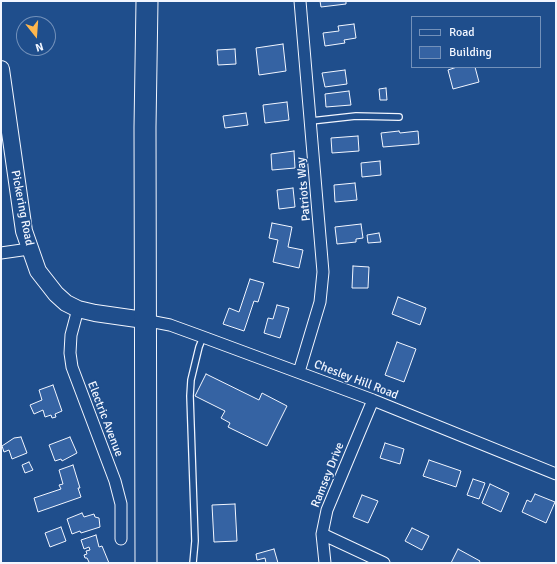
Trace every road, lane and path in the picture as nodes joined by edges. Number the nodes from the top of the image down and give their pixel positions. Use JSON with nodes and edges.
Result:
{"nodes":[{"id":1,"x":147,"y":1,"type":"edge"},
{"id":2,"x":300,"y":1,"type":"edge"},
{"id":3,"x":1,"y":69,"type":"edge"},
{"id":4,"x":399,"y":117,"type":"dead end"},
{"id":5,"x":311,"y":121,"type":"junction"},
{"id":6,"x":29,"y":249,"type":"junction"},
{"id":7,"x":1,"y":252,"type":"edge"},
{"id":8,"x":78,"y":309,"type":"junction"},
{"id":9,"x":144,"y":320,"type":"junction"},
{"id":10,"x":203,"y":336,"type":"junction"},
{"id":11,"x":299,"y":372,"type":"junction"},
{"id":12,"x":373,"y":400,"type":"junction"},
{"id":13,"x":556,"y":474,"type":"edge"},
{"id":14,"x":322,"y":534,"type":"junction"},
{"id":15,"x":121,"y":539,"type":"dead end"},
{"id":16,"x":146,"y":563,"type":"edge"},
{"id":17,"x":193,"y":563,"type":"edge"},
{"id":18,"x":325,"y":563,"type":"edge"},
{"id":19,"x":384,"y":563,"type":"edge"}],
"edges":[{"from":1,"to":9,"type":"highway"},
{"from":2,"to":5,"type":"street","name":"Patriots Way"},
{"from":3,"to":6,"type":"main road","name":"Pickering Road"},
{"from":4,"to":5,"type":"lane"},
{"from":5,"to":11,"type":"street","name":"Patriots Way"},
{"from":6,"to":7,"type":"street"},
{"from":6,"to":8,"type":"main road","name":"Pickering Road"},
{"from":8,"to":9,"type":"main road","name":"Pickering Road"},
{"from":8,"to":15,"type":"street","name":"Electric Avenue"},
{"from":9,"to":10,"type":"street","name":"Chesley Hill Road"},
{"from":9,"to":16,"type":"highway"},
{"from":10,"to":11,"type":"street","name":"Chesley Hill Road"},
{"from":10,"to":17,"type":"lane"},
{"from":11,"to":12,"type":"street","name":"Chesley Hill Road"},
{"from":12,"to":13,"type":"street","name":"Chesley Hill Road"},
{"from":12,"to":14,"type":"street","name":"Ramsey Drive"},
{"from":14,"to":18,"type":"street","name":"Ramsey Drive"},
{"from":14,"to":19,"type":"street"}]}
